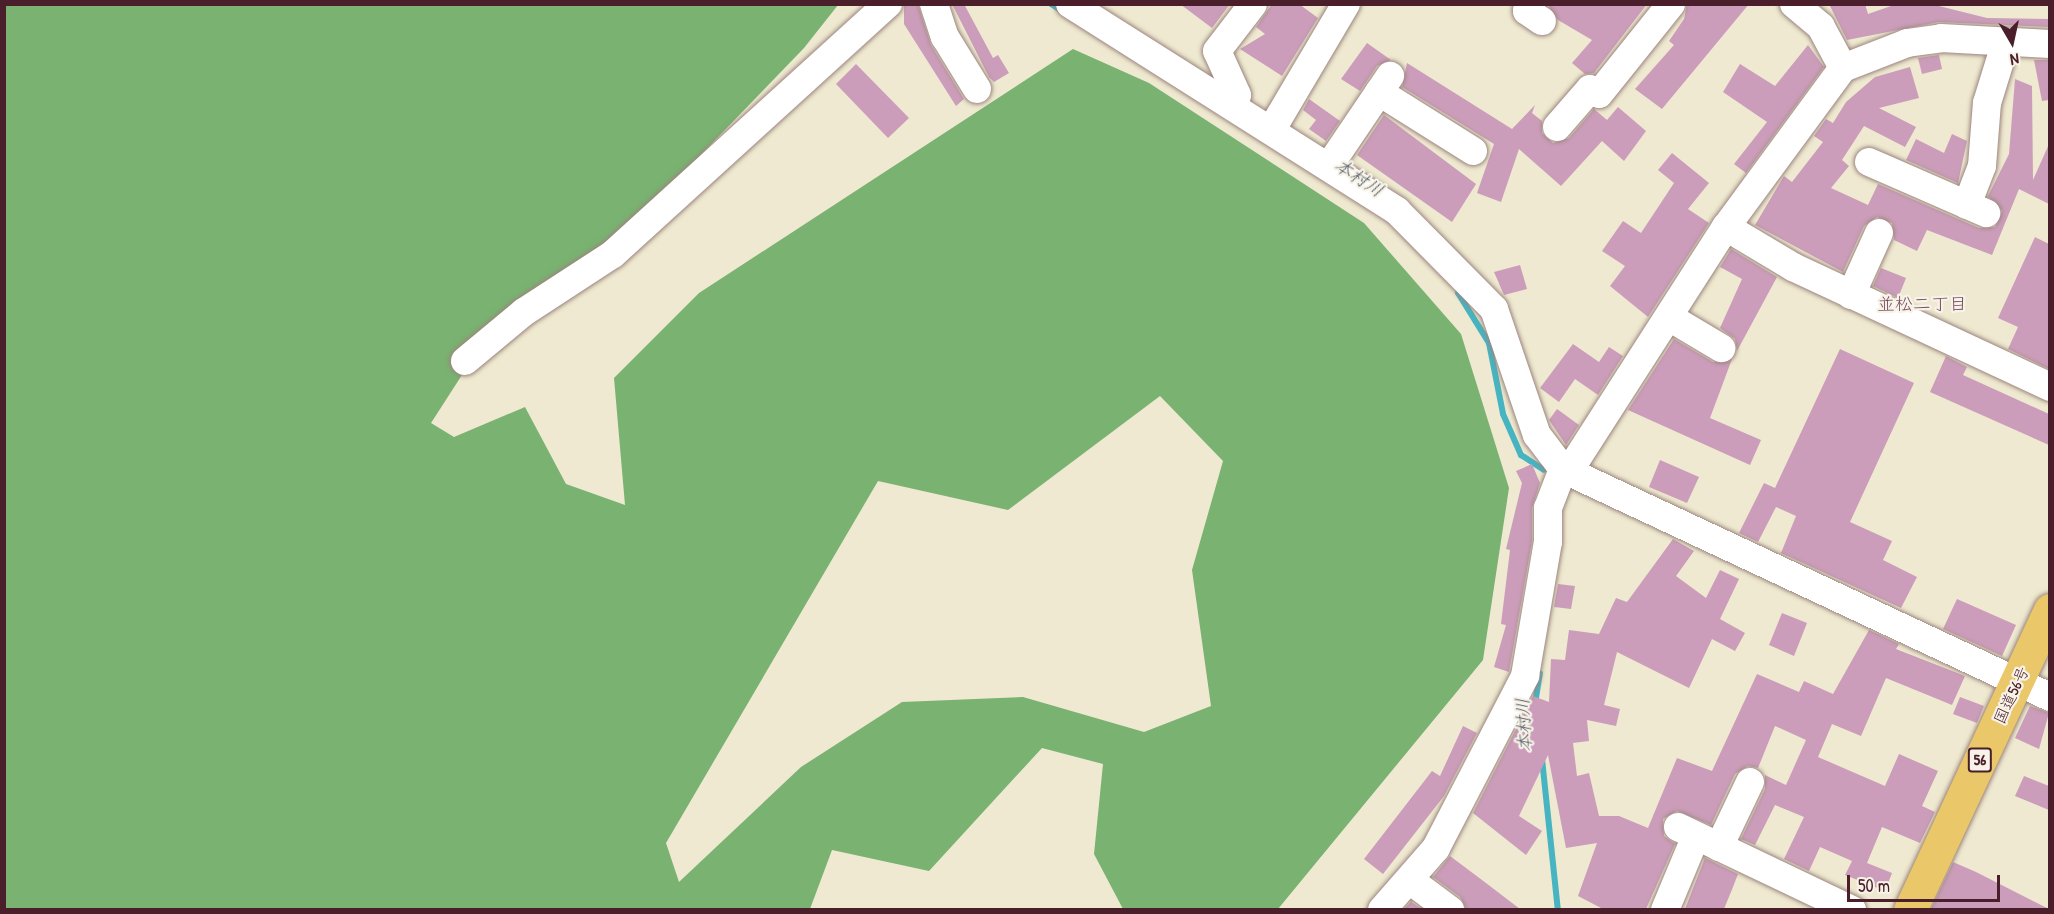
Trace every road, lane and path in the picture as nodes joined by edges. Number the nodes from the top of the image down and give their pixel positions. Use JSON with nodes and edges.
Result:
{"nodes":[{"id":1,"x":888,"y":4,"type":"edge"},
{"id":2,"x":934,"y":4,"type":"edge"},
{"id":3,"x":1070,"y":4,"type":"edge"},
{"id":4,"x":1346,"y":4,"type":"edge"},
{"id":5,"x":1671,"y":4,"type":"edge"},
{"id":6,"x":1794,"y":4,"type":"edge"},
{"id":7,"x":1251,"y":5,"type":"edge"},
{"id":8,"x":2049,"y":44,"type":"edge"},
{"id":9,"x":2005,"y":45,"type":"junction"},
{"id":10,"x":1844,"y":68,"type":"junction"},
{"id":11,"x":977,"y":89,"type":"dead end"},
{"id":12,"x":1232,"y":104,"type":"junction"},
{"id":13,"x":1557,"y":127,"type":"dead end"},
{"id":14,"x":1272,"y":129,"type":"junction"},
{"id":15,"x":1472,"y":153,"type":"dead end"},
{"id":16,"x":1870,"y":160,"type":"dead end"},
{"id":17,"x":1329,"y":166,"type":"junction"},
{"id":18,"x":1726,"y":227,"type":"junction"},
{"id":19,"x":1879,"y":234,"type":"dead end"},
{"id":20,"x":1851,"y":294,"type":"junction"},
{"id":21,"x":1669,"y":317,"type":"junction"},
{"id":22,"x":1721,"y":348,"type":"dead end"},
{"id":23,"x":465,"y":361,"type":"dead end"},
{"id":24,"x":2049,"y":387,"type":"edge"},
{"id":25,"x":1567,"y":468,"type":"junction"},
{"id":26,"x":2049,"y":610,"type":"edge"},
{"id":27,"x":2017,"y":682,"type":"junction"},
{"id":28,"x":2049,"y":697,"type":"edge"},
{"id":29,"x":1750,"y":782,"type":"dead end"},
{"id":30,"x":1697,"y":837,"type":"junction"},
{"id":31,"x":1411,"y":881,"type":"junction"},
{"id":32,"x":1382,"y":909,"type":"edge"},
{"id":33,"x":1450,"y":909,"type":"edge"},
{"id":34,"x":1665,"y":909,"type":"edge"},
{"id":35,"x":1852,"y":909,"type":"edge"},
{"id":36,"x":1910,"y":909,"type":"edge"}],
"edges":[{"from":1,"to":23,"type":"street"},
{"from":2,"to":11,"type":"street"},
{"from":3,"to":12,"type":"street"},
{"from":4,"to":14,"type":"street"},
{"from":5,"to":13,"type":"street"},
{"from":6,"to":10,"type":"street"},
{"from":7,"to":12,"type":"street"},
{"from":8,"to":9,"type":"street"},
{"from":9,"to":10,"type":"street"},
{"from":9,"to":16,"type":"street"},
{"from":10,"to":18,"type":"street"},
{"from":12,"to":14,"type":"street"},
{"from":14,"to":17,"type":"street"},
{"from":15,"to":17,"type":"street"},
{"from":17,"to":25,"type":"street"},
{"from":18,"to":20,"type":"street"},
{"from":18,"to":21,"type":"street"},
{"from":19,"to":20,"type":"street"},
{"from":20,"to":24,"type":"street"},
{"from":21,"to":22,"type":"street"},
{"from":21,"to":25,"type":"street"},
{"from":25,"to":27,"type":"street"},
{"from":25,"to":31,"type":"street"},
{"from":26,"to":27,"type":"highway","name":"国道56号","number":"56"},
{"from":27,"to":28,"type":"street"},
{"from":27,"to":36,"type":"highway","name":"国道56号","number":"56"},
{"from":29,"to":30,"type":"street"},
{"from":30,"to":34,"type":"street"},
{"from":30,"to":35,"type":"street"},
{"from":31,"to":32,"type":"street"},
{"from":31,"to":33,"type":"street"}]}
